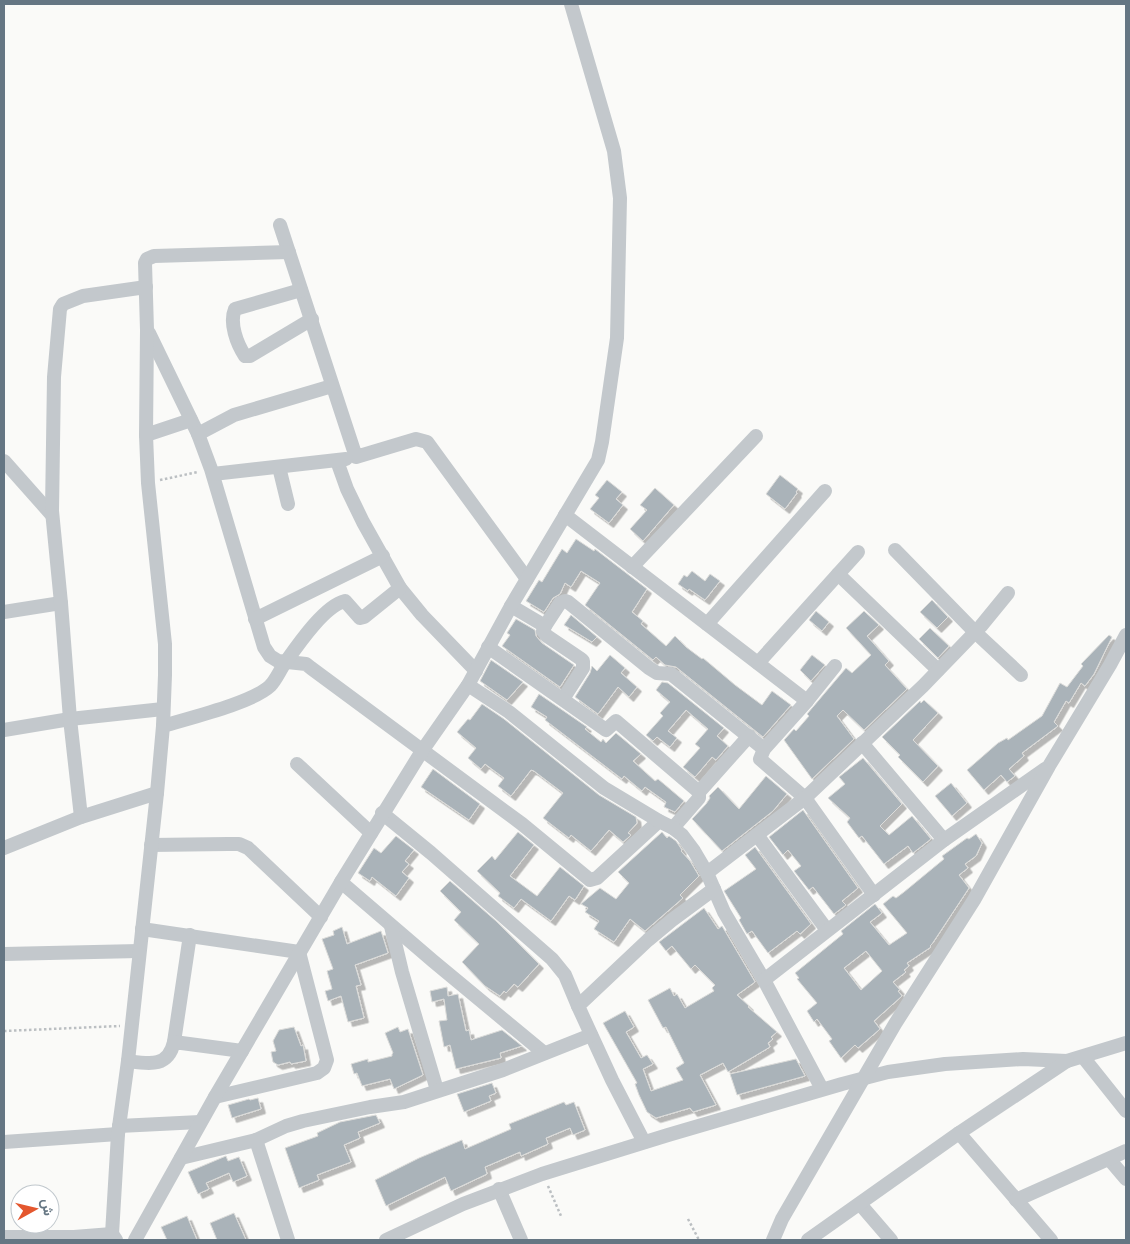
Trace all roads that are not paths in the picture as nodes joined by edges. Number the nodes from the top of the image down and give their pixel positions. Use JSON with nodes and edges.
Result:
{"nodes":[{"id":1,"x":571,"y":4,"type":"edge"},
{"id":2,"x":280,"y":225,"type":"dead end"},
{"id":3,"x":289,"y":252,"type":"junction"},
{"id":4,"x":146,"y":287,"type":"junction"},
{"id":5,"x":301,"y":290,"type":"junction"},
{"id":6,"x":312,"y":319,"type":"junction"},
{"id":7,"x":147,"y":330,"type":"junction"},
{"id":8,"x":332,"y":386,"type":"junction"},
{"id":9,"x":191,"y":420,"type":"junction"},
{"id":10,"x":198,"y":434,"type":"junction"},
{"id":11,"x":146,"y":435,"type":"junction"},
{"id":12,"x":756,"y":436,"type":"dead end"},
{"id":13,"x":356,"y":457,"type":"junction"},
{"id":14,"x":4,"y":461,"type":"edge"},
{"id":15,"x":337,"y":462,"type":"junction"},
{"id":16,"x":280,"y":467,"type":"junction"},
{"id":17,"x":212,"y":471,"type":"junction"},
{"id":18,"x":824,"y":491,"type":"dead end"},
{"id":19,"x":288,"y":504,"type":"dead end"},
{"id":20,"x":52,"y":515,"type":"junction"},
{"id":21,"x":565,"y":515,"type":"junction"},
{"id":22,"x":895,"y":550,"type":"dead end"},
{"id":23,"x":858,"y":552,"type":"dead end"},
{"id":24,"x":383,"y":556,"type":"junction"},
{"id":25,"x":632,"y":567,"type":"junction"},
{"id":26,"x":838,"y":574,"type":"junction"},
{"id":27,"x":527,"y":579,"type":"junction"},
{"id":28,"x":400,"y":588,"type":"junction"},
{"id":29,"x":1008,"y":593,"type":"dead end"},
{"id":30,"x":61,"y":603,"type":"junction"},
{"id":31,"x":511,"y":606,"type":"junction"},
{"id":32,"x":4,"y":612,"type":"edge"},
{"id":33,"x":255,"y":619,"type":"junction"},
{"id":34,"x":707,"y":624,"type":"junction"},
{"id":35,"x":545,"y":626,"type":"junction"},
{"id":36,"x":975,"y":632,"type":"junction"},
{"id":37,"x":1126,"y":635,"type":"edge"},
{"id":38,"x":488,"y":647,"type":"junction"},
{"id":39,"x":286,"y":662,"type":"junction"},
{"id":40,"x":758,"y":663,"type":"junction"},
{"id":41,"x":835,"y":666,"type":"dead end"},
{"id":42,"x":938,"y":670,"type":"junction"},
{"id":43,"x":476,"y":671,"type":"junction"},
{"id":44,"x":1021,"y":675,"type":"dead end"},
{"id":45,"x":468,"y":685,"type":"junction"},
{"id":46,"x":563,"y":699,"type":"junction"},
{"id":47,"x":807,"y":701,"type":"junction"},
{"id":48,"x":163,"y":709,"type":"junction"},
{"id":49,"x":70,"y":719,"type":"junction"},
{"id":50,"x":163,"y":726,"type":"junction"},
{"id":51,"x":4,"y":730,"type":"edge"},
{"id":52,"x":749,"y":736,"type":"junction"},
{"id":53,"x":862,"y":743,"type":"junction"},
{"id":54,"x":764,"y":749,"type":"junction"},
{"id":55,"x":422,"y":751,"type":"junction"},
{"id":56,"x":297,"y":764,"type":"dead end"},
{"id":57,"x":1049,"y":766,"type":"junction"},
{"id":58,"x":699,"y":792,"type":"junction"},
{"id":59,"x":157,"y":793,"type":"junction"},
{"id":60,"x":806,"y":798,"type":"junction"},
{"id":61,"x":382,"y":813,"type":"junction"},
{"id":62,"x":81,"y":817,"type":"junction"},
{"id":63,"x":659,"y":821,"type":"junction"},
{"id":64,"x":673,"y":828,"type":"junction"},
{"id":65,"x":371,"y":833,"type":"junction"},
{"id":66,"x":757,"y":835,"type":"junction"},
{"id":67,"x":944,"y":840,"type":"junction"},
{"id":68,"x":151,"y":845,"type":"junction"},
{"id":69,"x":4,"y":848,"type":"edge"},
{"id":70,"x":707,"y":873,"type":"junction"},
{"id":71,"x":341,"y":882,"type":"junction"},
{"id":72,"x":714,"y":889,"type":"junction"},
{"id":73,"x":874,"y":895,"type":"junction"},
{"id":74,"x":321,"y":916,"type":"junction"},
{"id":75,"x":391,"y":926,"type":"junction"},
{"id":76,"x":142,"y":929,"type":"junction"},
{"id":77,"x":827,"y":930,"type":"junction"},
{"id":78,"x":190,"y":935,"type":"junction"},
{"id":79,"x":139,"y":951,"type":"junction"},
{"id":80,"x":299,"y":952,"type":"junction"},
{"id":81,"x":4,"y":954,"type":"edge"},
{"id":82,"x":764,"y":980,"type":"junction"},
{"id":83,"x":578,"y":1006,"type":"junction"},
{"id":84,"x":591,"y":1036,"type":"junction"},
{"id":85,"x":174,"y":1042,"type":"junction"},
{"id":86,"x":1126,"y":1042,"type":"edge"},
{"id":87,"x":242,"y":1051,"type":"junction"},
{"id":88,"x":544,"y":1052,"type":"junction"},
{"id":89,"x":1083,"y":1057,"type":"junction"},
{"id":90,"x":128,"y":1061,"type":"junction"},
{"id":91,"x":1067,"y":1061,"type":"junction"},
{"id":92,"x":865,"y":1078,"type":"junction"},
{"id":93,"x":822,"y":1089,"type":"junction"},
{"id":94,"x":437,"y":1090,"type":"junction"},
{"id":95,"x":214,"y":1097,"type":"junction"},
{"id":96,"x":1126,"y":1111,"type":"edge"},
{"id":97,"x":200,"y":1122,"type":"junction"},
{"id":98,"x":118,"y":1130,"type":"junction"},
{"id":99,"x":959,"y":1133,"type":"junction"},
{"id":100,"x":256,"y":1140,"type":"junction"},
{"id":101,"x":4,"y":1142,"type":"edge"},
{"id":102,"x":644,"y":1142,"type":"junction"},
{"id":103,"x":1126,"y":1151,"type":"edge"},
{"id":104,"x":181,"y":1158,"type":"junction"},
{"id":105,"x":1109,"y":1159,"type":"junction"},
{"id":106,"x":1126,"y":1179,"type":"edge"},
{"id":107,"x":499,"y":1190,"type":"junction"},
{"id":108,"x":1016,"y":1200,"type":"junction"},
{"id":109,"x":860,"y":1204,"type":"junction"},
{"id":110,"x":114,"y":1237,"type":"edge"},
{"id":111,"x":11,"y":1238,"type":"edge"},
{"id":112,"x":1046,"y":1239,"type":"edge"},
{"id":113,"x":135,"y":1240,"type":"edge"},
{"id":114,"x":288,"y":1240,"type":"edge"},
{"id":115,"x":386,"y":1240,"type":"edge"},
{"id":116,"x":521,"y":1240,"type":"edge"},
{"id":117,"x":773,"y":1240,"type":"edge"},
{"id":118,"x":808,"y":1240,"type":"edge"},
{"id":119,"x":891,"y":1240,"type":"edge"}],
"edges":[{"from":1,"to":21,"type":"street"},
{"from":2,"to":3,"type":"street"},
{"from":3,"to":4,"type":"street"},
{"from":3,"to":5,"type":"street"},
{"from":4,"to":7,"type":"street"},
{"from":4,"to":20,"type":"street"},
{"from":5,"to":6,"type":"street"},
{"from":5,"to":6,"type":"street"},
{"from":6,"to":8,"type":"street"},
{"from":7,"to":9,"type":"street"},
{"from":7,"to":11,"type":"street"},
{"from":8,"to":10,"type":"street"},
{"from":8,"to":13,"type":"street"},
{"from":9,"to":10,"type":"street"},
{"from":9,"to":11,"type":"street"},
{"from":10,"to":17,"type":"street"},
{"from":11,"to":48,"type":"street"},
{"from":12,"to":25,"type":"street"},
{"from":13,"to":15,"type":"street"},
{"from":13,"to":27,"type":"street"},
{"from":14,"to":20,"type":"street"},
{"from":15,"to":16,"type":"street"},
{"from":15,"to":24,"type":"street"},
{"from":16,"to":17,"type":"street"},
{"from":16,"to":19,"type":"street"},
{"from":17,"to":33,"type":"street"},
{"from":18,"to":34,"type":"street"},
{"from":20,"to":30,"type":"street"},
{"from":21,"to":25,"type":"street"},
{"from":21,"to":27,"type":"street"},
{"from":22,"to":36,"type":"street"},
{"from":23,"to":26,"type":"street"},
{"from":24,"to":28,"type":"street"},
{"from":24,"to":33,"type":"street"},
{"from":25,"to":34,"type":"street"},
{"from":26,"to":40,"type":"street"},
{"from":26,"to":42,"type":"street"},
{"from":27,"to":31,"type":"street"},
{"from":28,"to":39,"type":"street"},
{"from":28,"to":43,"type":"street"},
{"from":29,"to":36,"type":"street"},
{"from":30,"to":32,"type":"street"},
{"from":30,"to":49,"type":"street"},
{"from":31,"to":35,"type":"street"},
{"from":31,"to":38,"type":"street"},
{"from":33,"to":39,"type":"street"},
{"from":34,"to":40,"type":"street"},
{"from":35,"to":46,"type":"street"},
{"from":35,"to":52,"type":"street"},
{"from":36,"to":42,"type":"street"},
{"from":36,"to":44,"type":"street"},
{"from":37,"to":57,"type":"street"},
{"from":38,"to":43,"type":"street"},
{"from":38,"to":46,"type":"street"},
{"from":39,"to":50,"type":"street"},
{"from":39,"to":55,"type":"street"},
{"from":40,"to":47,"type":"street"},
{"from":41,"to":47,"type":"street"},
{"from":42,"to":53,"type":"street"},
{"from":43,"to":45,"type":"street"},
{"from":45,"to":55,"type":"street"},
{"from":45,"to":63,"type":"street"},
{"from":46,"to":58,"type":"street"},
{"from":47,"to":54,"type":"street"},
{"from":48,"to":49,"type":"street"},
{"from":48,"to":50,"type":"street"},
{"from":49,"to":51,"type":"street"},
{"from":49,"to":62,"type":"street"},
{"from":50,"to":59,"type":"street"},
{"from":52,"to":54,"type":"street"},
{"from":52,"to":58,"type":"street"},
{"from":53,"to":60,"type":"street"},
{"from":53,"to":67,"type":"street"},
{"from":54,"to":60,"type":"street"},
{"from":55,"to":61,"type":"street"},
{"from":55,"to":63,"type":"street"},
{"from":56,"to":65,"type":"street"},
{"from":57,"to":67,"type":"street"},
{"from":57,"to":92,"type":"street"},
{"from":58,"to":64,"type":"street"},
{"from":59,"to":62,"type":"street"},
{"from":59,"to":68,"type":"street"},
{"from":60,"to":66,"type":"street"},
{"from":60,"to":73,"type":"street"},
{"from":61,"to":65,"type":"street"},
{"from":61,"to":83,"type":"street"},
{"from":62,"to":69,"type":"street"},
{"from":63,"to":64,"type":"street"},
{"from":64,"to":70,"type":"street"},
{"from":65,"to":71,"type":"street"},
{"from":66,"to":70,"type":"street"},
{"from":66,"to":77,"type":"street"},
{"from":67,"to":73,"type":"street"},
{"from":68,"to":74,"type":"street"},
{"from":68,"to":76,"type":"street"},
{"from":70,"to":72,"type":"street"},
{"from":71,"to":74,"type":"street"},
{"from":71,"to":75,"type":"street"},
{"from":72,"to":82,"type":"street"},
{"from":72,"to":83,"type":"street"},
{"from":73,"to":77,"type":"street"},
{"from":74,"to":80,"type":"street"},
{"from":75,"to":88,"type":"street"},
{"from":75,"to":94,"type":"street"},
{"from":76,"to":78,"type":"street"},
{"from":76,"to":79,"type":"street"},
{"from":77,"to":82,"type":"street"},
{"from":78,"to":80,"type":"street"},
{"from":78,"to":85,"type":"street"},
{"from":79,"to":81,"type":"street"},
{"from":79,"to":90,"type":"street"},
{"from":80,"to":87,"type":"street"},
{"from":80,"to":95,"type":"street"},
{"from":82,"to":93,"type":"street"},
{"from":83,"to":84,"type":"street"},
{"from":84,"to":88,"type":"street"},
{"from":84,"to":102,"type":"street"},
{"from":85,"to":87,"type":"street"},
{"from":85,"to":90,"type":"street"},
{"from":86,"to":89,"type":"street"},
{"from":87,"to":95,"type":"street"},
{"from":88,"to":94,"type":"street"},
{"from":89,"to":91,"type":"street"},
{"from":89,"to":96,"type":"street"},
{"from":90,"to":98,"type":"street"},
{"from":91,"to":92,"type":"street"},
{"from":91,"to":99,"type":"street"},
{"from":92,"to":93,"type":"street"},
{"from":92,"to":117,"type":"street"},
{"from":93,"to":102,"type":"street"},
{"from":94,"to":100,"type":"street"},
{"from":95,"to":97,"type":"street"},
{"from":97,"to":98,"type":"street"},
{"from":97,"to":104,"type":"street"},
{"from":98,"to":101,"type":"street"},
{"from":98,"to":110,"type":"street"},
{"from":99,"to":108,"type":"street"},
{"from":99,"to":109,"type":"street"},
{"from":100,"to":104,"type":"street"},
{"from":100,"to":114,"type":"street"},
{"from":102,"to":107,"type":"street"},
{"from":103,"to":105,"type":"street"},
{"from":104,"to":113,"type":"street"},
{"from":105,"to":106,"type":"street"},
{"from":105,"to":108,"type":"street"},
{"from":107,"to":115,"type":"street"},
{"from":107,"to":116,"type":"street"},
{"from":108,"to":112,"type":"street"},
{"from":109,"to":118,"type":"street"},
{"from":109,"to":119,"type":"street"},
{"from":110,"to":111,"type":"street"}]}
